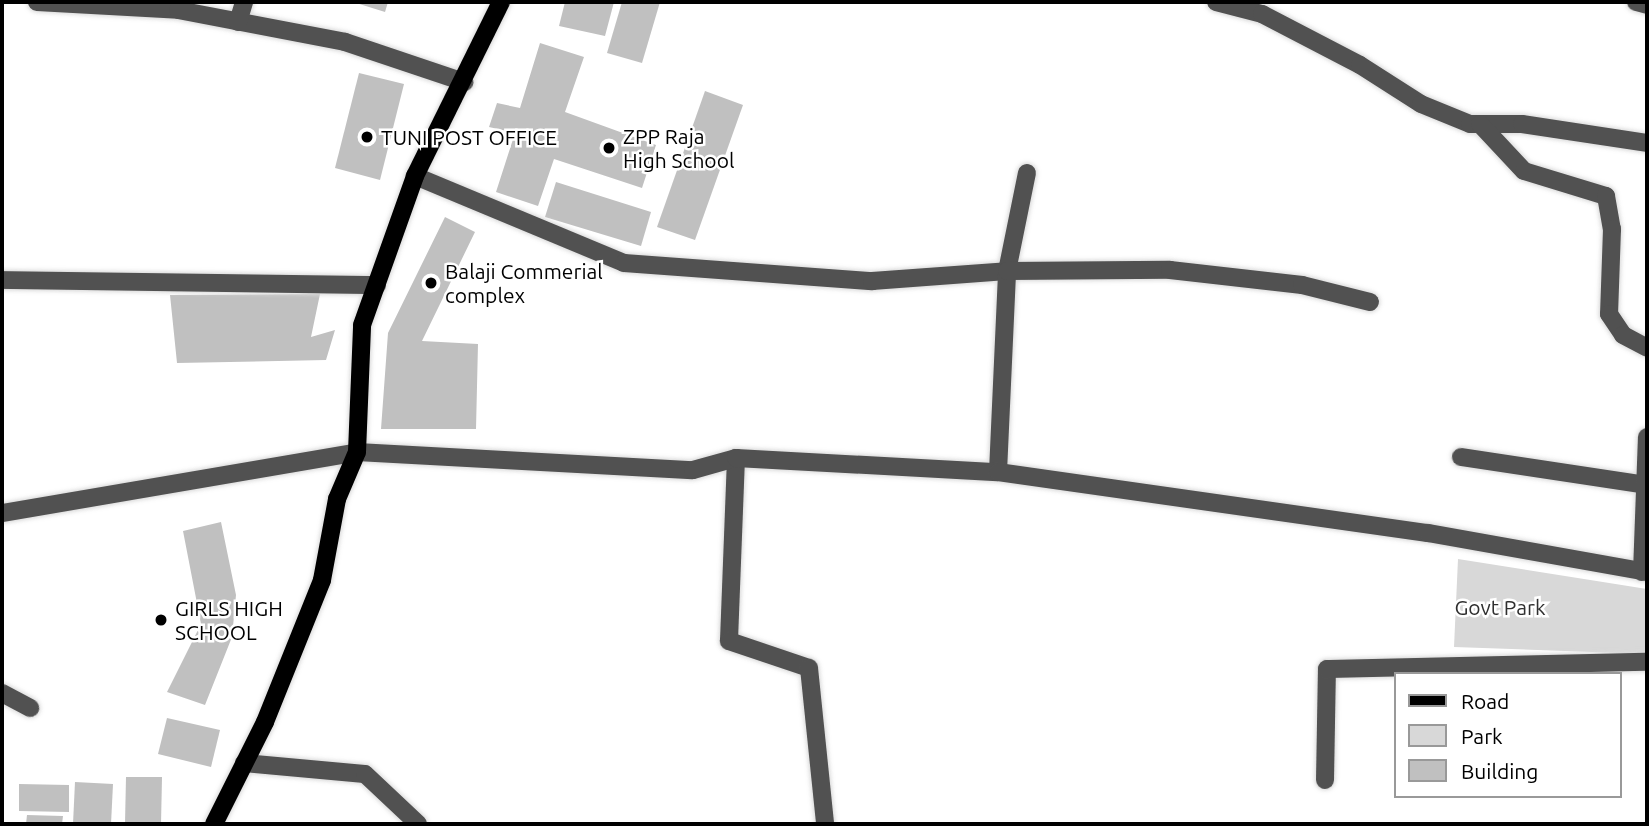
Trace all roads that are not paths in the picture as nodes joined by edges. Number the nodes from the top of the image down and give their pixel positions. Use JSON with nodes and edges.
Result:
{"nodes":[{"id":1,"x":37,"y":2,"type":"edge"},
{"id":2,"x":244,"y":2,"type":"edge"},
{"id":3,"x":501,"y":2,"type":"edge"},
{"id":4,"x":1216,"y":2,"type":"edge"},
{"id":5,"x":1636,"y":2,"type":"edge"},
{"id":6,"x":1647,"y":5,"type":"edge"},
{"id":7,"x":1264,"y":8,"type":"edge"},
{"id":8,"x":238,"y":22,"type":"junction"},
{"id":9,"x":464,"y":82,"type":"junction"},
{"id":10,"x":1480,"y":124,"type":"junction"},
{"id":11,"x":1647,"y":143,"type":"edge"},
{"id":12,"x":1027,"y":173,"type":"dead end"},
{"id":13,"x":415,"y":176,"type":"junction"},
{"id":14,"x":1007,"y":271,"type":"junction"},
{"id":15,"x":2,"y":281,"type":"edge"},
{"id":16,"x":377,"y":285,"type":"junction"},
{"id":17,"x":1370,"y":302,"type":"dead end"},
{"id":18,"x":1647,"y":348,"type":"edge"},
{"id":19,"x":1647,"y":437,"type":"edge"},
{"id":20,"x":357,"y":452,"type":"junction"},
{"id":21,"x":1461,"y":457,"type":"dead end"},
{"id":22,"x":736,"y":458,"type":"junction"},
{"id":23,"x":998,"y":472,"type":"junction"},
{"id":24,"x":1646,"y":485,"type":"edge"},
{"id":25,"x":2,"y":513,"type":"edge"},
{"id":26,"x":1644,"y":572,"type":"edge"},
{"id":27,"x":1647,"y":662,"type":"edge"},
{"id":28,"x":2,"y":693,"type":"edge"},
{"id":29,"x":30,"y":708,"type":"dead end"},
{"id":30,"x":244,"y":763,"type":"junction"},
{"id":31,"x":1325,"y":780,"type":"dead end"},
{"id":32,"x":214,"y":824,"type":"edge"},
{"id":33,"x":418,"y":824,"type":"edge"},
{"id":34,"x":825,"y":824,"type":"edge"}],
"edges":[{"from":1,"to":8,"type":"street"},
{"from":2,"to":8,"type":"street"},
{"from":3,"to":9,"type":"main road"},
{"from":4,"to":7,"type":"street"},
{"from":5,"to":6,"type":"street"},
{"from":7,"to":10,"type":"street"},
{"from":8,"to":9,"type":"street"},
{"from":9,"to":13,"type":"main road"},
{"from":10,"to":11,"type":"street"},
{"from":10,"to":18,"type":"street"},
{"from":12,"to":14,"type":"street"},
{"from":13,"to":14,"type":"street"},
{"from":13,"to":16,"type":"main road"},
{"from":14,"to":17,"type":"street"},
{"from":14,"to":23,"type":"street"},
{"from":15,"to":16,"type":"street"},
{"from":16,"to":20,"type":"main road"},
{"from":19,"to":24,"type":"street"},
{"from":20,"to":22,"type":"street"},
{"from":20,"to":25,"type":"street"},
{"from":20,"to":30,"type":"main road"},
{"from":21,"to":24,"type":"street"},
{"from":22,"to":23,"type":"street"},
{"from":22,"to":34,"type":"street"},
{"from":23,"to":26,"type":"street"},
{"from":24,"to":26,"type":"street"},
{"from":27,"to":31,"type":"street"},
{"from":28,"to":29,"type":"street"},
{"from":30,"to":32,"type":"main road"},
{"from":30,"to":33,"type":"street"}]}
